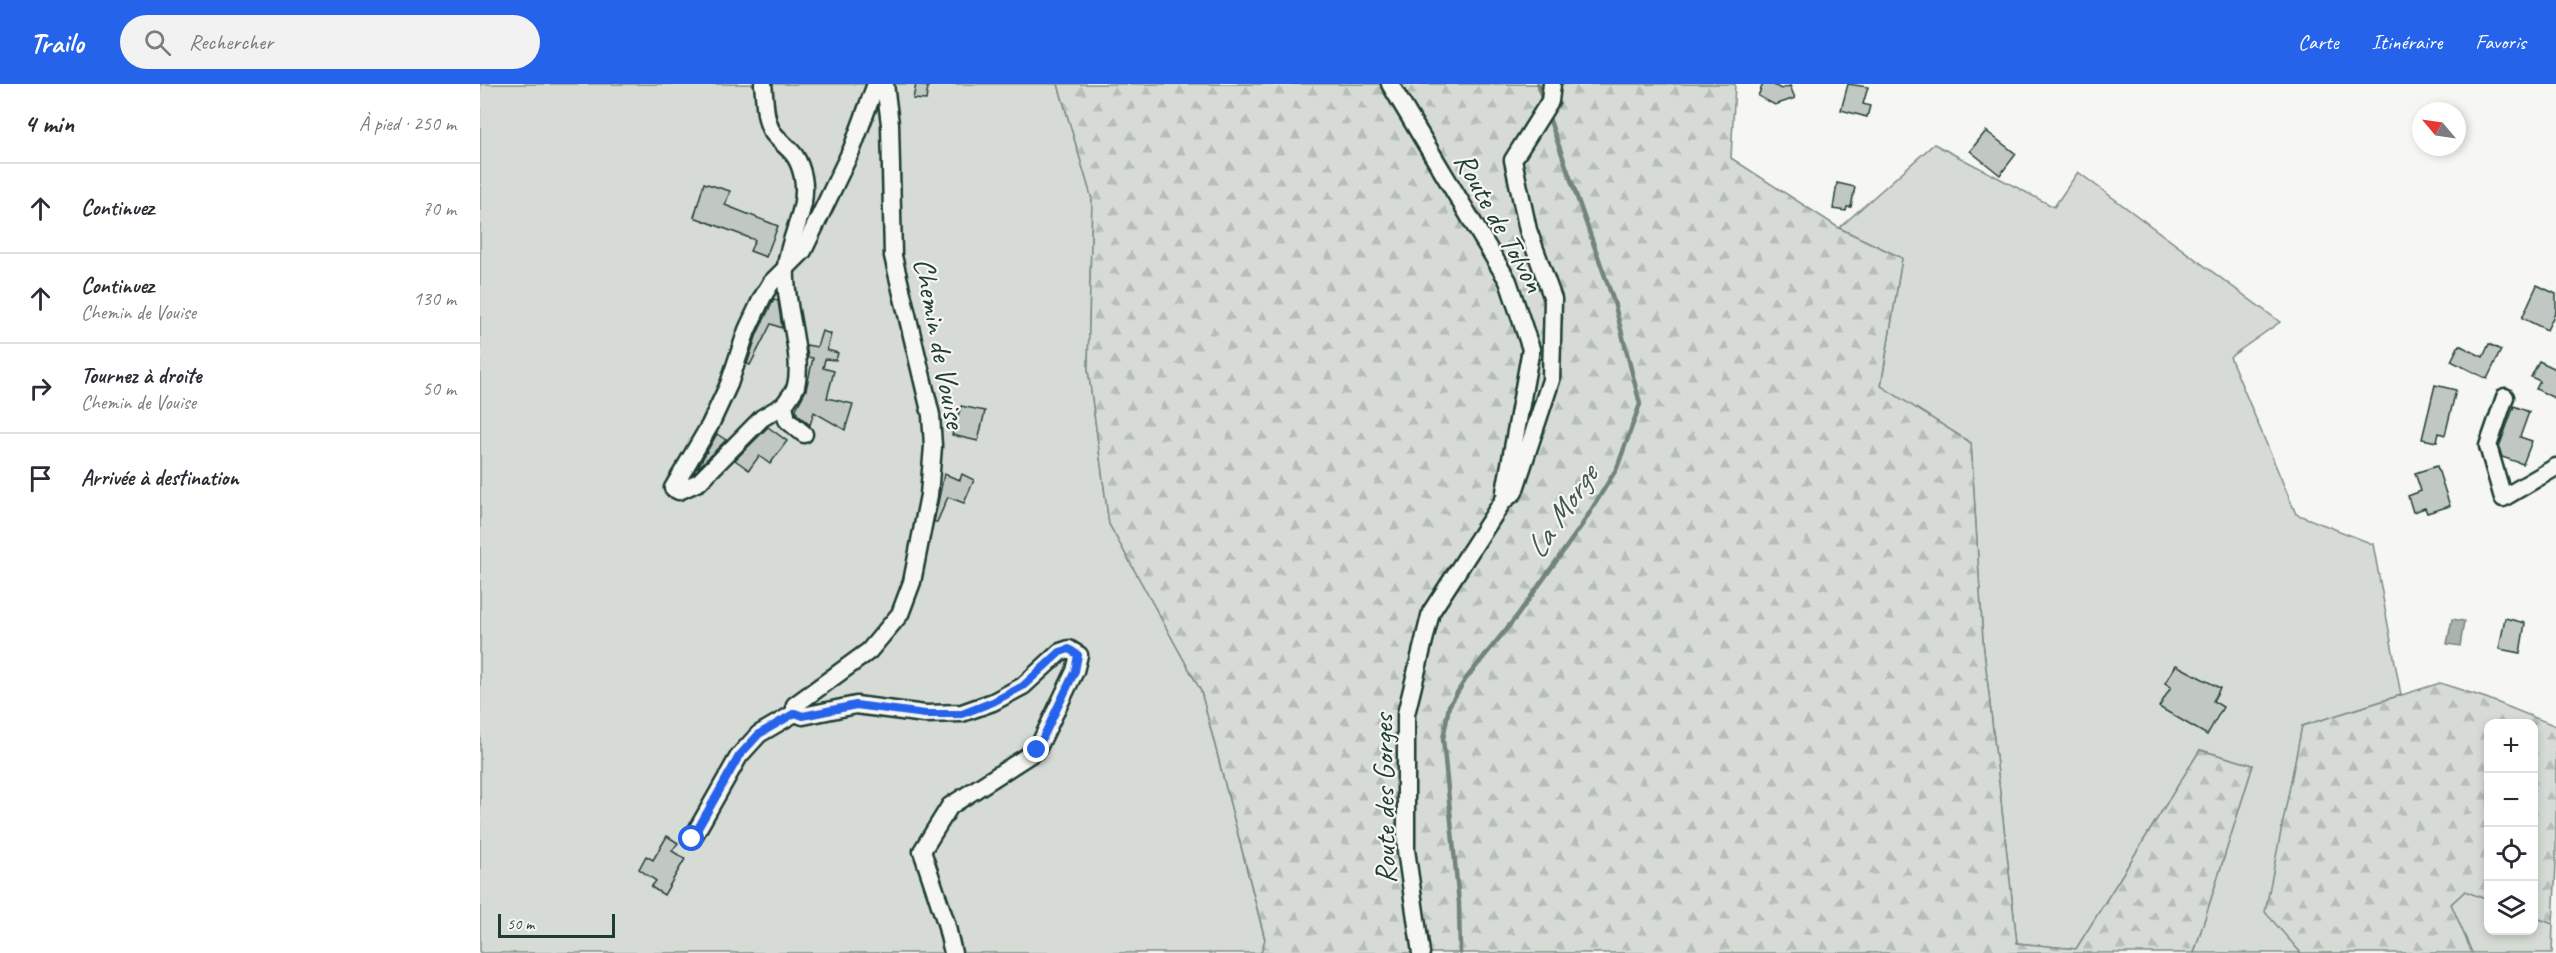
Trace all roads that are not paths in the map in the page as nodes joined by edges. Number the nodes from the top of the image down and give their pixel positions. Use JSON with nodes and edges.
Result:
{"nodes":[{"id":1,"x":763,"y":84,"type":"edge"},
{"id":2,"x":876,"y":84,"type":"edge"},
{"id":3,"x":885,"y":84,"type":"edge"},
{"id":4,"x":1390,"y":84,"type":"edge"},
{"id":5,"x":1552,"y":84,"type":"edge"},
{"id":6,"x":786,"y":267,"type":"junction"},
{"id":7,"x":2505,"y":398,"type":"dead end"},
{"id":8,"x":784,"y":405,"type":"junction"},
{"id":9,"x":804,"y":434,"type":"dead end"},
{"id":10,"x":2556,"y":467,"type":"edge"},
{"id":11,"x":1503,"y":501,"type":"junction"},
{"id":12,"x":795,"y":713,"type":"junction"},
{"id":13,"x":692,"y":839,"type":"dead end"},
{"id":14,"x":953,"y":953,"type":"edge"},
{"id":15,"x":1421,"y":953,"type":"edge"}],
"edges":[{"from":1,"to":6,"type":"street"},
{"from":2,"to":6,"type":"street"},
{"from":3,"to":12,"type":"street","name":"Chemin de Vouise"},
{"from":4,"to":11,"type":"street","name":"Route de Tolvon"},
{"from":5,"to":11,"type":"street","name":"Route des Gorges"},
{"from":6,"to":8,"type":"street"},
{"from":6,"to":8,"type":"street"},
{"from":7,"to":10,"type":"street"},
{"from":8,"to":9,"type":"street"},
{"from":11,"to":15,"type":"street","name":"Route des Gorges"},
{"from":12,"to":13,"type":"street"},
{"from":12,"to":14,"type":"street"}]}
